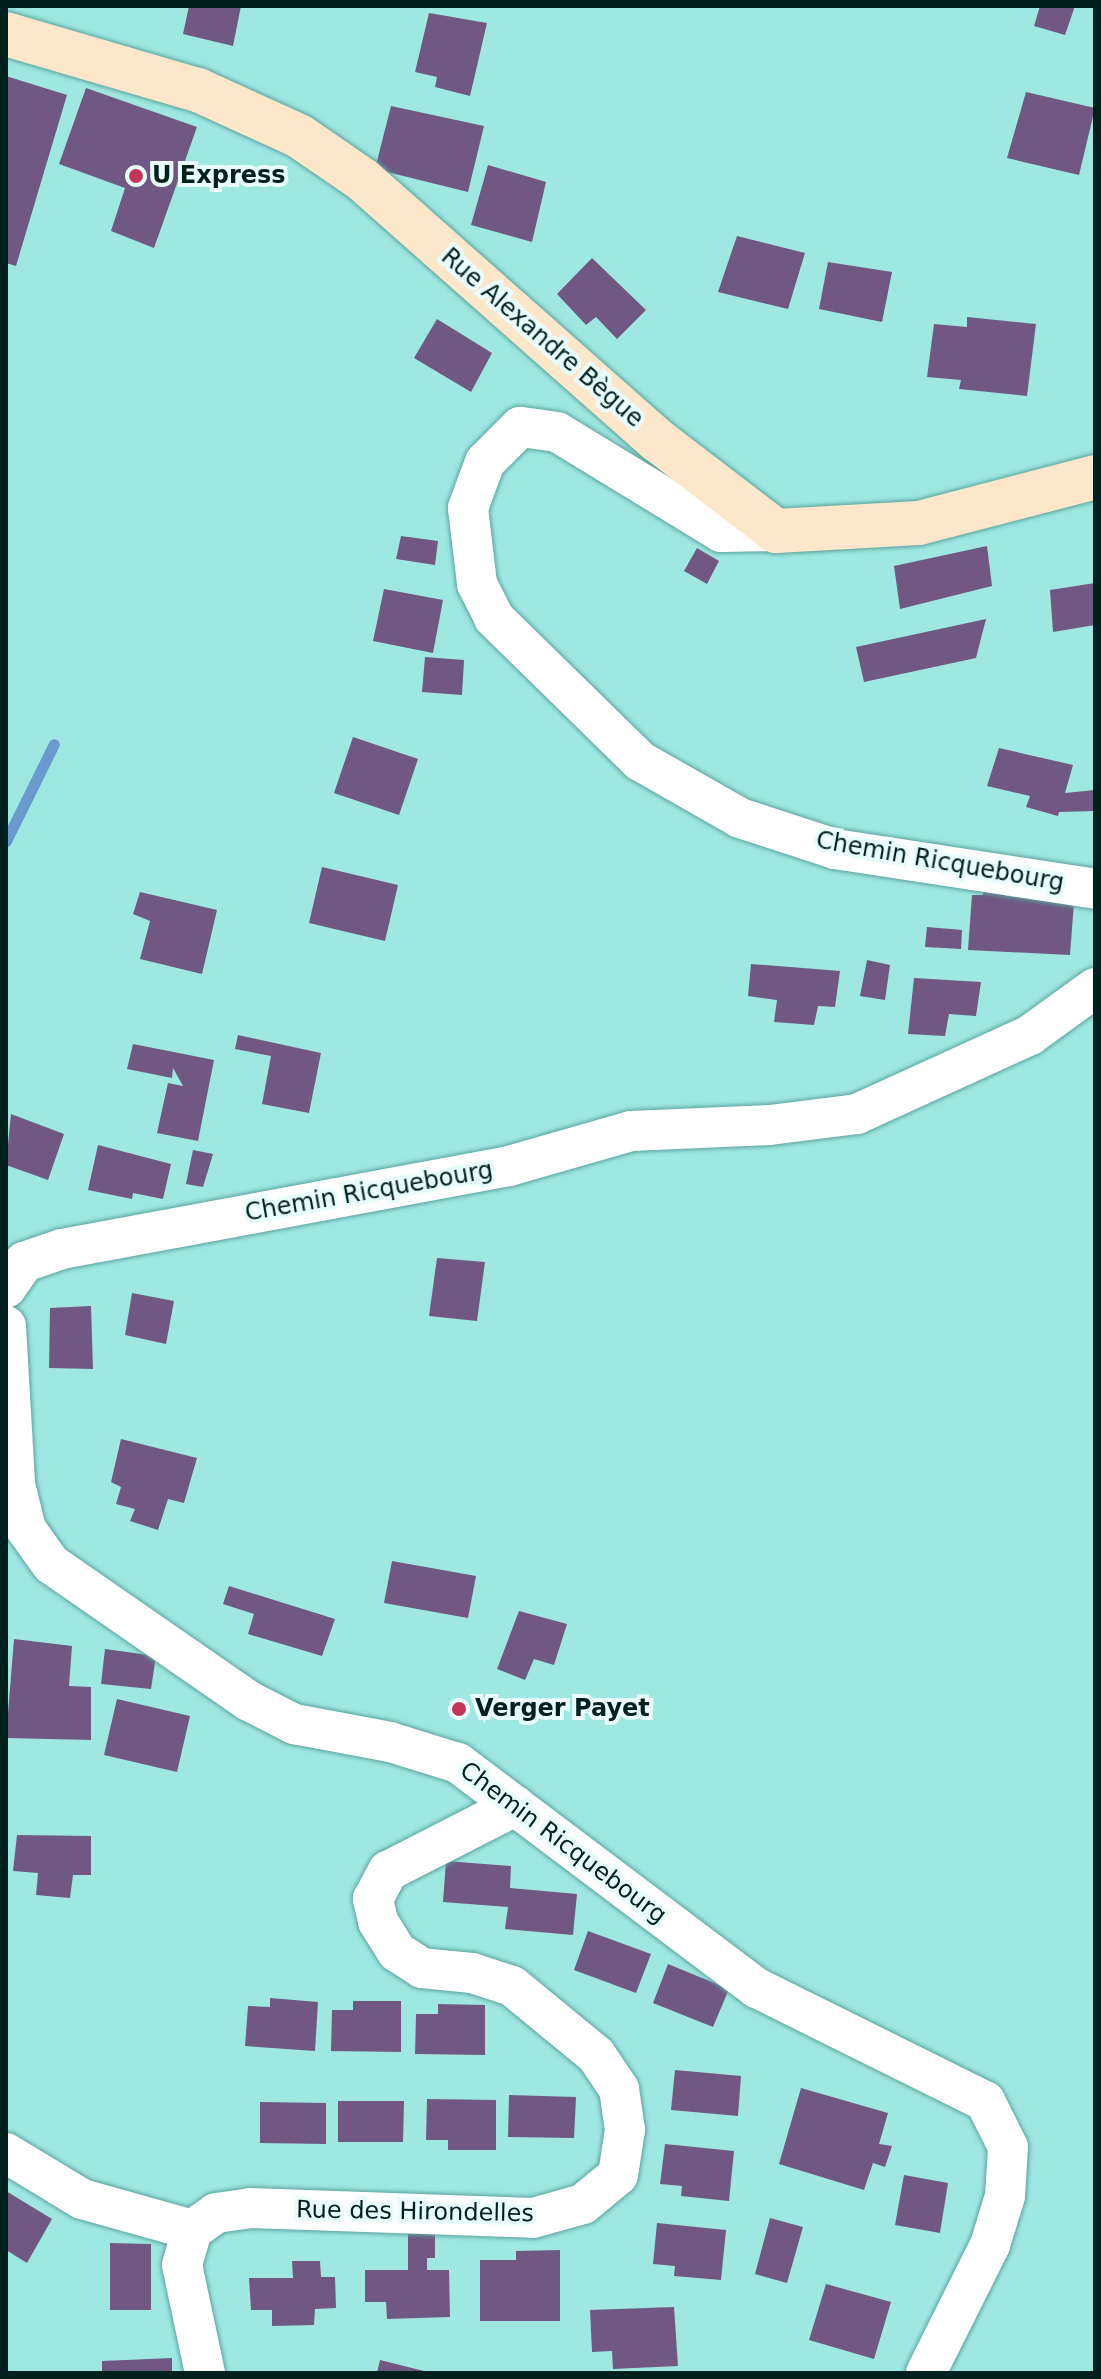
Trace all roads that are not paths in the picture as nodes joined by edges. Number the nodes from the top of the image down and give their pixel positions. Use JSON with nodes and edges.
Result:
{"nodes":[{"id":1,"x":6,"y":34,"type":"edge"},
{"id":2,"x":1095,"y":477,"type":"edge"},
{"id":3,"x":776,"y":531,"type":"junction"},
{"id":4,"x":1095,"y":889,"type":"edge"},
{"id":5,"x":1095,"y":988,"type":"edge"},
{"id":6,"x":6,"y":1288,"type":"edge"},
{"id":7,"x":6,"y":1326,"type":"edge"},
{"id":8,"x":515,"y":1806,"type":"junction"},
{"id":9,"x":6,"y":2153,"type":"edge"},
{"id":10,"x":192,"y":2230,"type":"junction"},
{"id":11,"x":205,"y":2373,"type":"edge"},
{"id":12,"x":926,"y":2373,"type":"edge"}],
"edges":[{"from":1,"to":3,"type":"main road","name":"Rue Alexandre Bègue"},
{"from":2,"to":3,"type":"main road"},
{"from":3,"to":4,"type":"street","name":"Chemin Ricquebourg"},
{"from":5,"to":6,"type":"street","name":"Chemin Ricquebourg"},
{"from":7,"to":8,"type":"street","name":"Chemin Ricquebourg"},
{"from":8,"to":10,"type":"street","name":"Rue des Hirondelles"},
{"from":8,"to":12,"type":"street","name":"Chemin Ricquebourg"},
{"from":9,"to":10,"type":"street"},
{"from":10,"to":11,"type":"street"}]}
